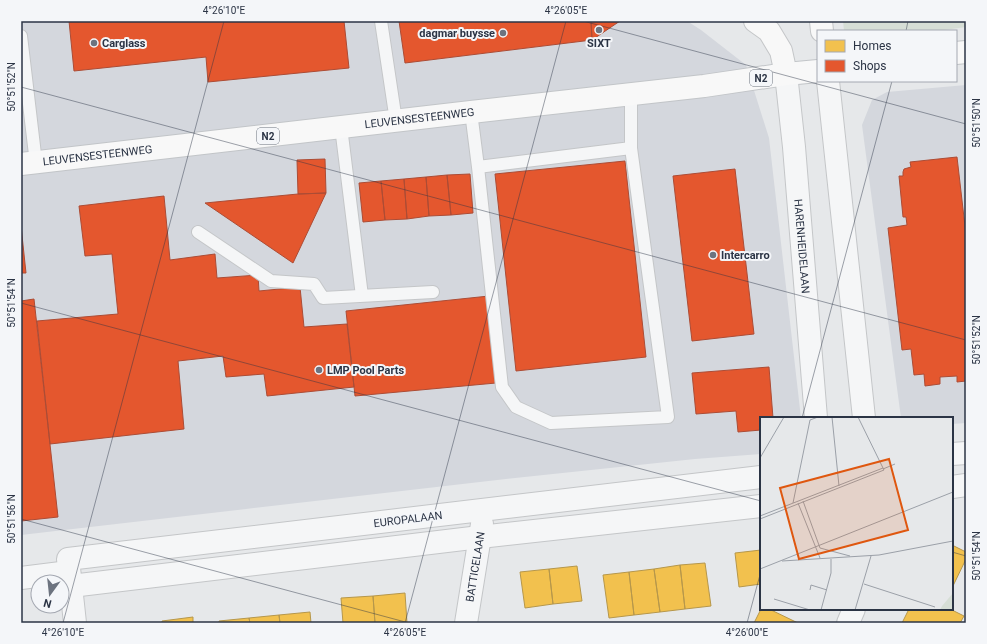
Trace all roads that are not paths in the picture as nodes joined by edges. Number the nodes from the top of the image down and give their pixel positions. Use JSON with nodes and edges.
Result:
{"nodes":[{"id":1,"x":381,"y":21,"type":"edge"},
{"id":2,"x":756,"y":21,"type":"edge"},
{"id":3,"x":21,"y":36,"type":"edge"},
{"id":4,"x":817,"y":71,"type":"edge"},
{"id":5,"x":786,"y":74,"type":"junction"},
{"id":6,"x":828,"y":82,"type":"edge"},
{"id":7,"x":631,"y":95,"type":"junction"},
{"id":8,"x":471,"y":112,"type":"junction"},
{"id":9,"x":396,"y":121,"type":"junction"},
{"id":10,"x":341,"y":127,"type":"junction"},
{"id":11,"x":631,"y":148,"type":"junction"},
{"id":12,"x":28,"y":164,"type":"edge"},
{"id":13,"x":478,"y":167,"type":"junction"},
{"id":14,"x":198,"y":232,"type":"dead end"},
{"id":15,"x":433,"y":292,"type":"dead end"},
{"id":16,"x":362,"y":296,"type":"junction"},
{"id":17,"x":816,"y":417,"type":"edge"},
{"id":18,"x":864,"y":417,"type":"edge"},
{"id":19,"x":966,"y":453,"type":"edge"},
{"id":20,"x":953,"y":454,"type":"edge"},
{"id":21,"x":760,"y":477,"type":"edge"},
{"id":22,"x":966,"y":485,"type":"edge"},
{"id":23,"x":953,"y":487,"type":"edge"},
{"id":24,"x":760,"y":506,"type":"edge"},
{"id":25,"x":484,"y":510,"type":"junction"},
{"id":26,"x":480,"y":537,"type":"junction"},
{"id":27,"x":70,"y":574,"type":"edge"},
{"id":28,"x":70,"y":579,"type":"joint"},
{"id":29,"x":854,"y":610,"type":"edge"},
{"id":30,"x":75,"y":623,"type":"edge"},
{"id":31,"x":466,"y":623,"type":"edge"},
{"id":32,"x":848,"y":623,"type":"edge"}],
"edges":[{"from":1,"to":9,"type":"lane"},
{"from":2,"to":5,"type":"main road"},
{"from":3,"to":12,"type":"lane"},
{"from":4,"to":5,"type":"main road","name":"LEUVENSESTEENWEG","number":"N2"},
{"from":5,"to":7,"type":"main road","name":"LEUVENSESTEENWEG","number":"N2"},
{"from":5,"to":17,"type":"street","name":"HARENHEIDELAAN"},
{"from":6,"to":18,"type":"street"},
{"from":7,"to":8,"type":"main road","name":"LEUVENSESTEENWEG","number":"N2"},
{"from":7,"to":11,"type":"lane"},
{"from":8,"to":9,"type":"main road","name":"LEUVENSESTEENWEG","number":"N2"},
{"from":8,"to":13,"type":"lane"},
{"from":9,"to":10,"type":"main road","name":"LEUVENSESTEENWEG","number":"N2"},
{"from":10,"to":12,"type":"main road","name":"LEUVENSESTEENWEG","number":"N2"},
{"from":10,"to":16,"type":"lane"},
{"from":11,"to":13,"type":"lane"},
{"from":11,"to":13,"type":"lane"},
{"from":14,"to":16,"type":"lane"},
{"from":15,"to":16,"type":"lane"},
{"from":19,"to":20,"type":"street"},
{"from":21,"to":25,"type":"street","name":"EUROPALAAN"},
{"from":22,"to":23,"type":"street"},
{"from":24,"to":26,"type":"street"},
{"from":25,"to":26,"type":"street","name":"BATTICELAAN"},
{"from":25,"to":27,"type":"street","name":"EUROPALAAN"},
{"from":26,"to":28,"type":"street"},
{"from":26,"to":31,"type":"street","name":"BATTICELAAN"},
{"from":28,"to":30,"type":"street"},
{"from":29,"to":32,"type":"street"}]}
